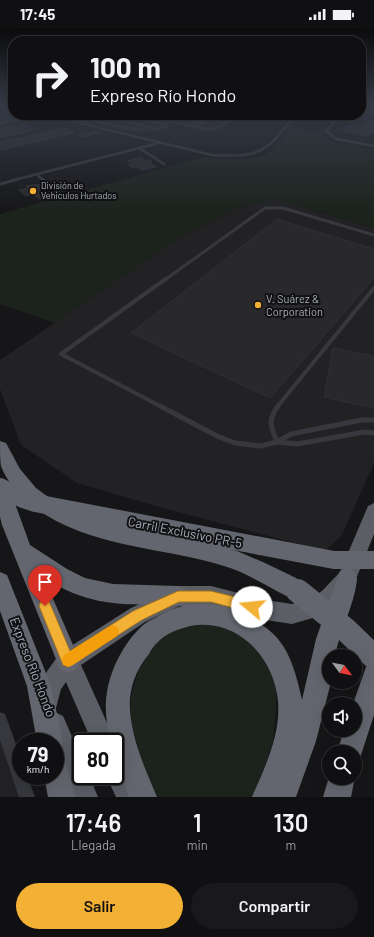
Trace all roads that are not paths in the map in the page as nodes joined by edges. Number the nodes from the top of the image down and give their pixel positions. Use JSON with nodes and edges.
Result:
{"nodes":[{"id":1,"x":152,"y":141,"type":"edge"},
{"id":2,"x":272,"y":141,"type":"edge"},
{"id":3,"x":342,"y":141,"type":"edge"},
{"id":4,"x":160,"y":143,"type":"junction"},
{"id":5,"x":374,"y":146,"type":"edge"},
{"id":6,"x":139,"y":148,"type":"junction"},
{"id":7,"x":164,"y":164,"type":"dead end"},
{"id":8,"x":37,"y":175,"type":"junction"},
{"id":9,"x":0,"y":184,"type":"edge"},
{"id":10,"x":59,"y":193,"type":"dead end"},
{"id":11,"x":374,"y":235,"type":"edge"},
{"id":12,"x":374,"y":288,"type":"edge"},
{"id":13,"x":374,"y":420,"type":"edge"},
{"id":14,"x":374,"y":433,"type":"edge"},
{"id":15,"x":277,"y":442,"type":"junction"},
{"id":16,"x":0,"y":448,"type":"edge"},
{"id":17,"x":0,"y":487,"type":"edge"},
{"id":18,"x":374,"y":511,"type":"edge"},
{"id":19,"x":23,"y":551,"type":"junction"},
{"id":20,"x":374,"y":560,"type":"edge"},
{"id":21,"x":347,"y":578,"type":"junction"},
{"id":22,"x":0,"y":582,"type":"edge"},
{"id":23,"x":178,"y":596,"type":"junction"},
{"id":24,"x":374,"y":657,"type":"edge"},
{"id":25,"x":68,"y":661,"type":"junction"},
{"id":26,"x":374,"y":676,"type":"edge"},
{"id":27,"x":43,"y":695,"type":"junction"},
{"id":28,"x":0,"y":719,"type":"edge"},
{"id":29,"x":49,"y":733,"type":"edge"},
{"id":30,"x":100,"y":733,"type":"edge"},
{"id":31,"x":352,"y":745,"type":"edge"},
{"id":32,"x":59,"y":785,"type":"edge"},
{"id":33,"x":124,"y":785,"type":"edge"},
{"id":34,"x":340,"y":785,"type":"edge"},
{"id":35,"x":27,"y":797,"type":"edge"},
{"id":36,"x":62,"y":797,"type":"edge"},
{"id":37,"x":85,"y":797,"type":"edge"},
{"id":38,"x":129,"y":797,"type":"edge"},
{"id":39,"x":143,"y":797,"type":"edge"},
{"id":40,"x":266,"y":797,"type":"edge"},
{"id":41,"x":282,"y":797,"type":"edge"},
{"id":42,"x":337,"y":797,"type":"edge"}],
"edges":[{"from":1,"to":4,"type":"lane"},
{"from":2,"to":4,"type":"lane"},
{"from":3,"to":5,"type":"lane"},
{"from":4,"to":6,"type":"lane"},
{"from":6,"to":7,"type":"lane"},
{"from":6,"to":8,"type":"lane"},
{"from":8,"to":9,"type":"lane"},
{"from":8,"to":10,"type":"lane"},
{"from":11,"to":15,"type":"lane"},
{"from":12,"to":15,"type":"lane"},
{"from":13,"to":15,"type":"lane"},
{"from":14,"to":15,"type":"lane"},
{"from":16,"to":24,"type":"highway","bridge":true},
{"from":17,"to":19,"type":"highway"},
{"from":17,"to":20,"type":"highway","name":"Carril Exclusivo PR-5","bridge":true},
{"from":18,"to":21,"type":"highway"},
{"from":19,"to":23,"type":"highway"},
{"from":19,"to":25,"type":"highway"},
{"from":21,"to":23,"type":"highway"},
{"from":21,"to":41,"type":"highway"},
{"from":22,"to":27,"type":"highway","name":"Expreso Río Hondo"},
{"from":23,"to":25,"type":"highway"},
{"from":25,"to":27,"type":"highway"},
{"from":25,"to":30,"type":"highway"},
{"from":26,"to":31,"type":"highway"},
{"from":27,"to":29,"type":"highway"},
{"from":27,"to":37,"type":"highway","name":"Expreso Río Hondo"},
{"from":28,"to":35,"type":"street"},
{"from":32,"to":36,"type":"highway"},
{"from":33,"to":38,"type":"highway"},
{"from":34,"to":42,"type":"highway"},
{"from":39,"to":40,"type":"highway"}]}
